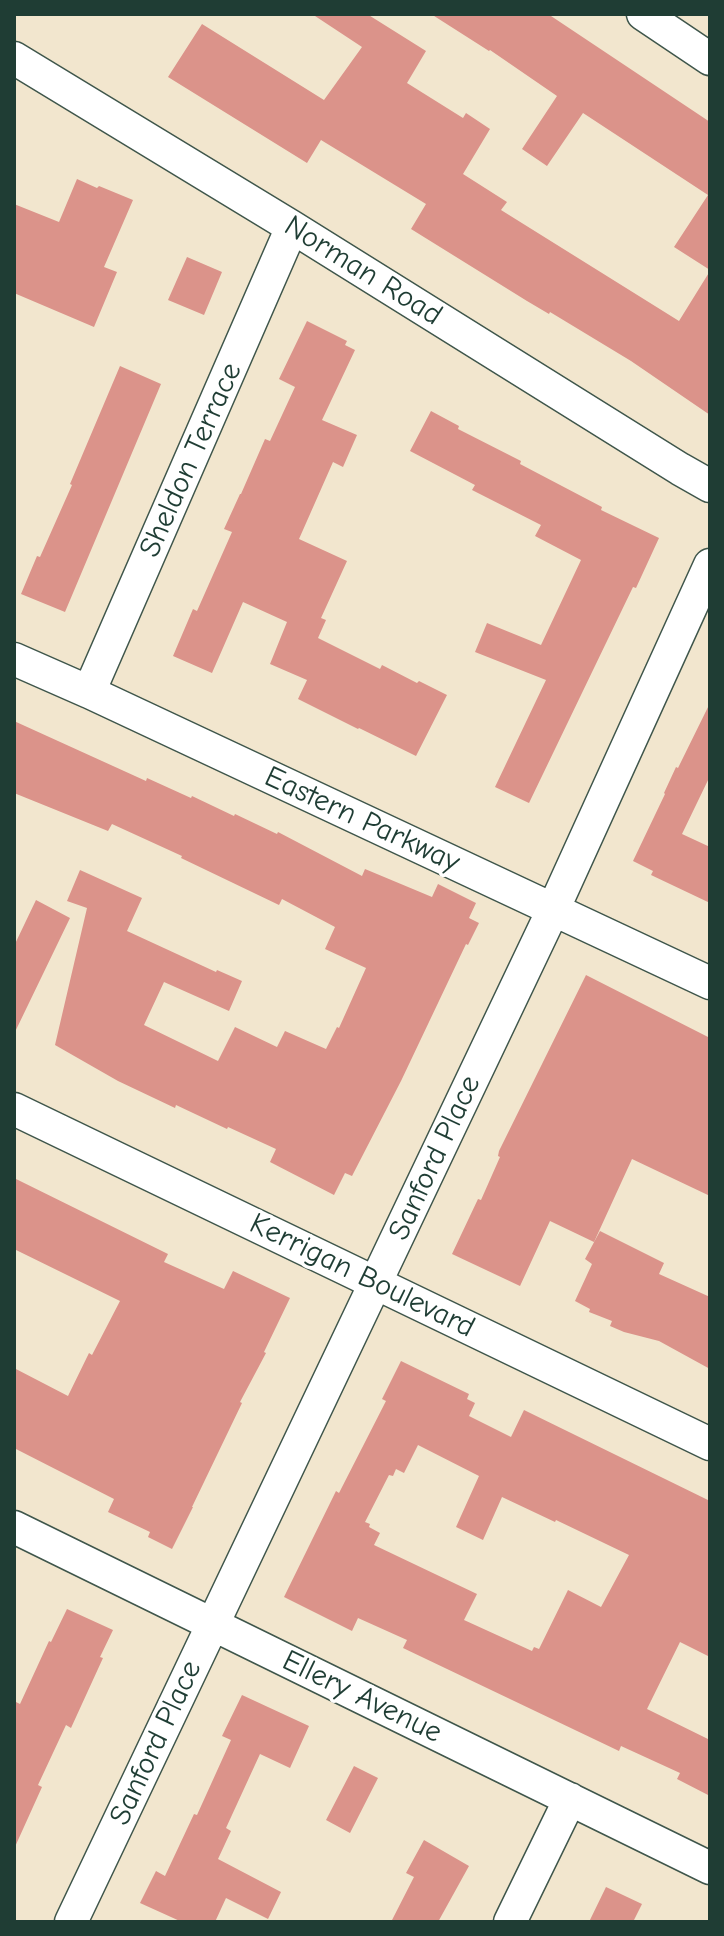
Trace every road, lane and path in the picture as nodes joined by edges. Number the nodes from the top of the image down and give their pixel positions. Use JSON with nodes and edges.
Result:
{"nodes":[{"id":1,"x":643,"y":14,"type":"edge"},
{"id":2,"x":14,"y":58,"type":"edge"},
{"id":3,"x":710,"y":59,"type":"edge"},
{"id":4,"x":292,"y":227,"type":"junction"},
{"id":5,"x":710,"y":486,"type":"edge"},
{"id":6,"x":710,"y":565,"type":"edge"},
{"id":7,"x":14,"y":659,"type":"edge"},
{"id":8,"x":89,"y":692,"type":"junction"},
{"id":9,"x":553,"y":910,"type":"junction"},
{"id":10,"x":710,"y":983,"type":"edge"},
{"id":11,"x":14,"y":1109,"type":"edge"},
{"id":12,"x":375,"y":1283,"type":"junction"},
{"id":13,"x":710,"y":1444,"type":"edge"},
{"id":14,"x":14,"y":1527,"type":"edge"},
{"id":15,"x":213,"y":1624,"type":"junction"},
{"id":16,"x":570,"y":1799,"type":"junction"},
{"id":17,"x":710,"y":1868,"type":"edge"},
{"id":18,"x":71,"y":1922,"type":"edge"},
{"id":19,"x":510,"y":1922,"type":"edge"}],
"edges":[{"from":1,"to":3,"type":"street"},
{"from":2,"to":4,"type":"street","name":"Norman Road"},
{"from":4,"to":5,"type":"street","name":"Norman Road"},
{"from":4,"to":8,"type":"street","name":"Sheldon Terrace"},
{"from":6,"to":9,"type":"street","name":"Sanford Place"},
{"from":7,"to":8,"type":"street","name":"Eastern Parkway"},
{"from":8,"to":9,"type":"street","name":"Eastern Parkway"},
{"from":9,"to":10,"type":"street","name":"Eastern Parkway"},
{"from":9,"to":12,"type":"street","name":"Sanford Place"},
{"from":11,"to":12,"type":"street","name":"Kerrigan Boulevard"},
{"from":12,"to":13,"type":"street","name":"Kerrigan Boulevard"},
{"from":12,"to":15,"type":"street","name":"Sanford Place"},
{"from":14,"to":15,"type":"street","name":"Ellery Avenue"},
{"from":15,"to":16,"type":"street","name":"Ellery Avenue"},
{"from":15,"to":18,"type":"street","name":"Sanford Place"},
{"from":16,"to":17,"type":"street","name":"Ellery Avenue"},
{"from":16,"to":19,"type":"street"}]}
